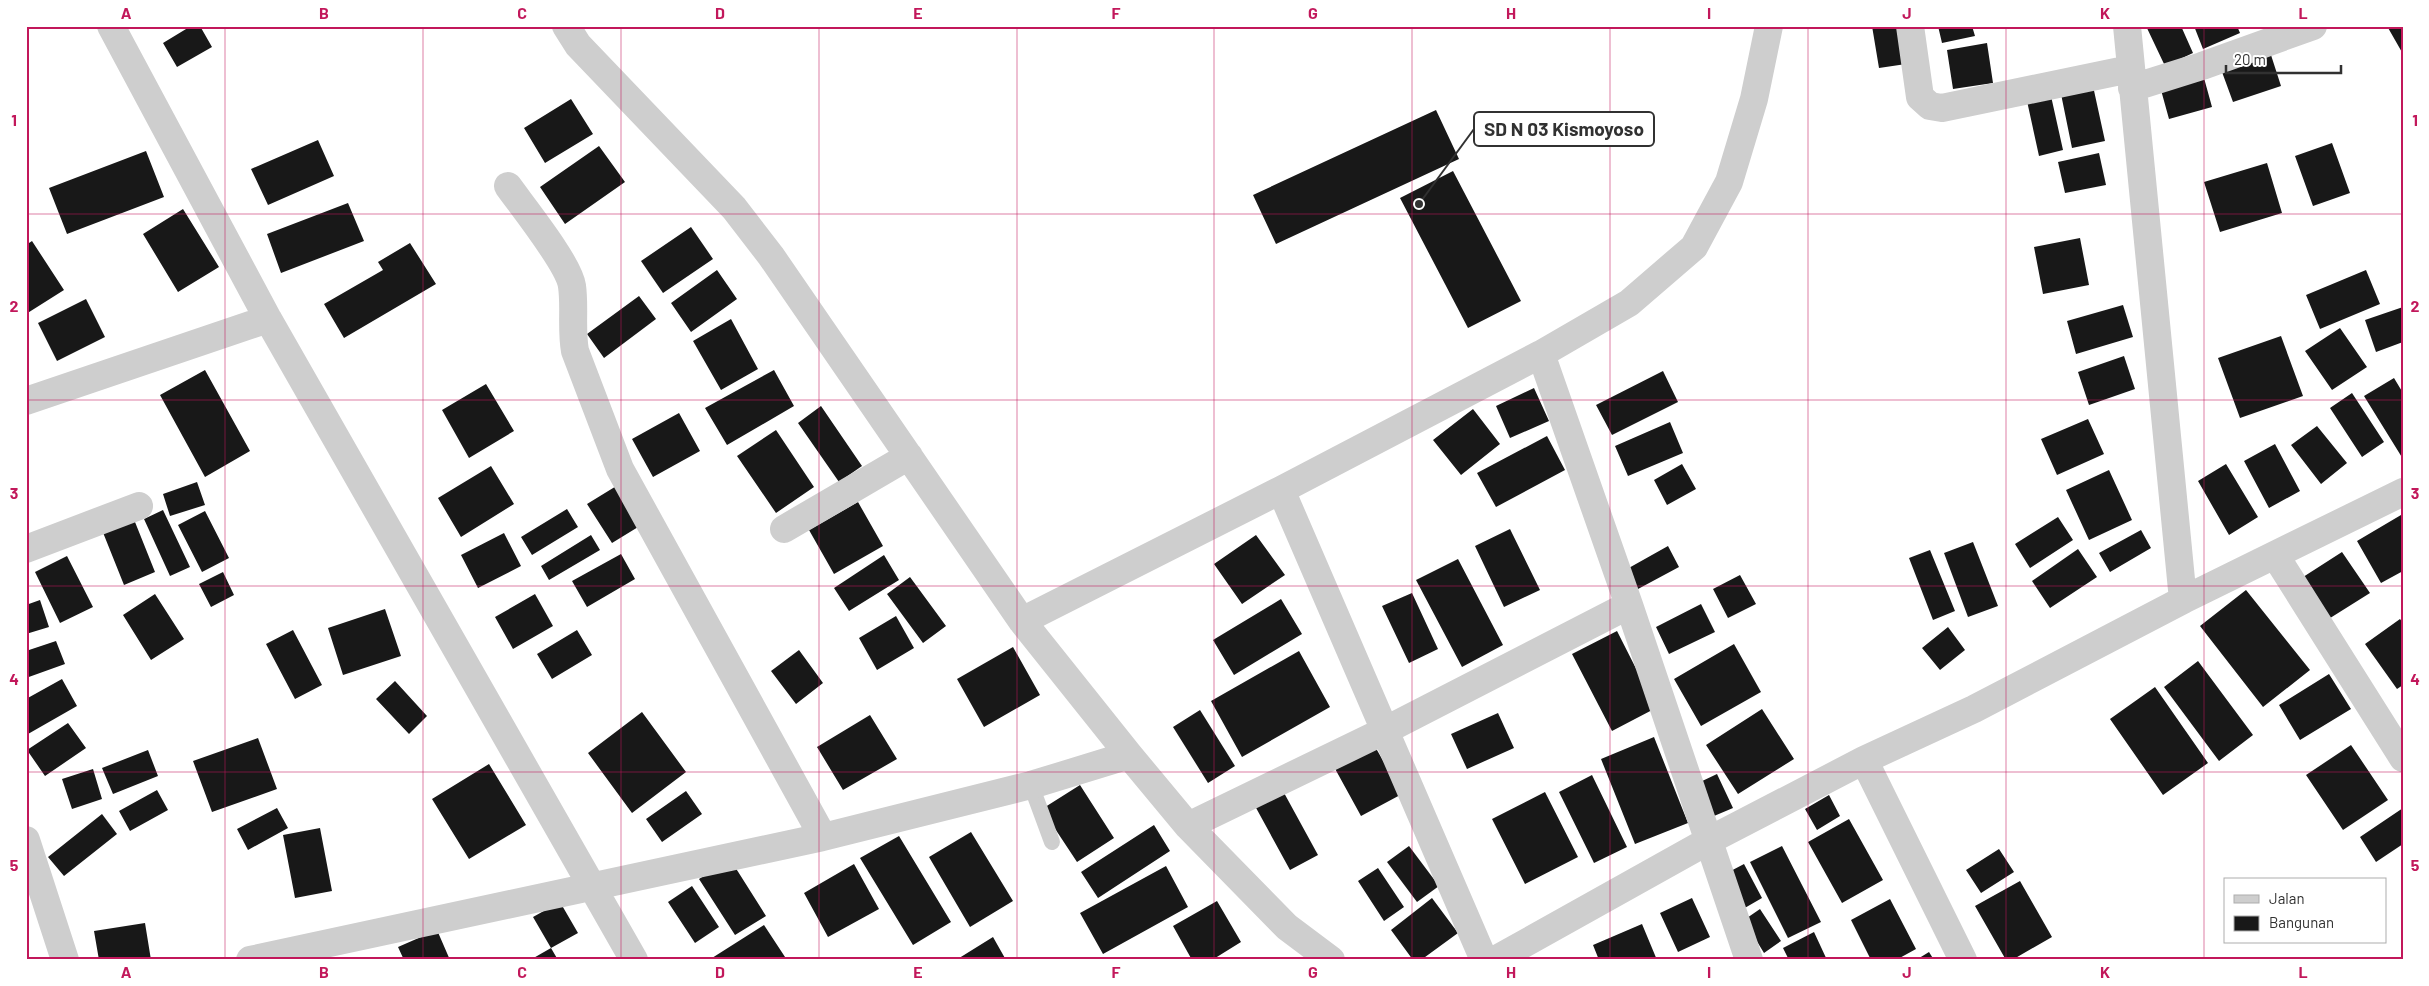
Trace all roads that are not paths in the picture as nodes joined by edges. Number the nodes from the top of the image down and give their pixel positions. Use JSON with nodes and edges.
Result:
{"nodes":[{"id":1,"x":111,"y":26,"type":"edge"},
{"id":2,"x":566,"y":26,"type":"edge"},
{"id":3,"x":1769,"y":26,"type":"edge"},
{"id":4,"x":1910,"y":26,"type":"edge"},
{"id":5,"x":2127,"y":26,"type":"edge"},
{"id":6,"x":2313,"y":26,"type":"edge"},
{"id":7,"x":2131,"y":78,"type":"junction"},
{"id":8,"x":508,"y":186,"type":"dead end"},
{"id":9,"x":268,"y":319,"type":"junction"},
{"id":10,"x":1541,"y":354,"type":"junction"},
{"id":11,"x":26,"y":401,"type":"edge"},
{"id":12,"x":909,"y":456,"type":"junction"},
{"id":13,"x":1281,"y":490,"type":"junction"},
{"id":14,"x":2403,"y":492,"type":"edge"},
{"id":15,"x":139,"y":506,"type":"dead end"},
{"id":16,"x":784,"y":529,"type":"dead end"},
{"id":17,"x":26,"y":548,"type":"edge"},
{"id":18,"x":2275,"y":555,"type":"junction"},
{"id":19,"x":2183,"y":600,"type":"junction"},
{"id":20,"x":1629,"y":605,"type":"junction"},
{"id":21,"x":1022,"y":621,"type":"junction"},
{"id":22,"x":1386,"y":730,"type":"junction"},
{"id":23,"x":1129,"y":755,"type":"junction"},
{"id":24,"x":2403,"y":758,"type":"edge"},
{"id":25,"x":1864,"y":760,"type":"junction"},
{"id":26,"x":1031,"y":785,"type":"junction"},
{"id":27,"x":1188,"y":826,"type":"junction"},
{"id":28,"x":823,"y":837,"type":"junction"},
{"id":29,"x":26,"y":840,"type":"edge"},
{"id":30,"x":1708,"y":841,"type":"junction"},
{"id":31,"x":1052,"y":842,"type":"dead end"},
{"id":32,"x":592,"y":886,"type":"junction"},
{"id":33,"x":65,"y":960,"type":"edge"},
{"id":34,"x":250,"y":960,"type":"edge"},
{"id":35,"x":634,"y":960,"type":"edge"},
{"id":36,"x":1331,"y":960,"type":"edge"},
{"id":37,"x":1484,"y":960,"type":"edge"},
{"id":38,"x":1495,"y":960,"type":"edge"},
{"id":39,"x":1748,"y":960,"type":"edge"},
{"id":40,"x":1963,"y":960,"type":"edge"}],
"edges":[{"from":1,"to":9,"type":"street"},
{"from":2,"to":12,"type":"street"},
{"from":3,"to":10,"type":"street"},
{"from":4,"to":7,"type":"street"},
{"from":5,"to":7,"type":"street"},
{"from":6,"to":7,"type":"street"},
{"from":7,"to":19,"type":"street"},
{"from":8,"to":28,"type":"street"},
{"from":9,"to":11,"type":"street"},
{"from":9,"to":32,"type":"street"},
{"from":10,"to":13,"type":"street"},
{"from":10,"to":20,"type":"street"},
{"from":12,"to":16,"type":"street"},
{"from":12,"to":21,"type":"street"},
{"from":13,"to":21,"type":"street"},
{"from":13,"to":22,"type":"street"},
{"from":14,"to":18,"type":"street"},
{"from":15,"to":17,"type":"street"},
{"from":18,"to":19,"type":"street"},
{"from":18,"to":24,"type":"street"},
{"from":19,"to":25,"type":"street"},
{"from":20,"to":22,"type":"street"},
{"from":20,"to":30,"type":"street"},
{"from":21,"to":23,"type":"street"},
{"from":22,"to":27,"type":"street"},
{"from":22,"to":37,"type":"street"},
{"from":23,"to":26,"type":"street"},
{"from":23,"to":27,"type":"street"},
{"from":25,"to":30,"type":"street"},
{"from":25,"to":40,"type":"street"},
{"from":26,"to":28,"type":"street"},
{"from":26,"to":31,"type":"lane"},
{"from":27,"to":36,"type":"street"},
{"from":28,"to":32,"type":"street"},
{"from":29,"to":33,"type":"street"},
{"from":30,"to":38,"type":"street"},
{"from":30,"to":39,"type":"street"},
{"from":32,"to":34,"type":"street"},
{"from":32,"to":35,"type":"street"}]}
